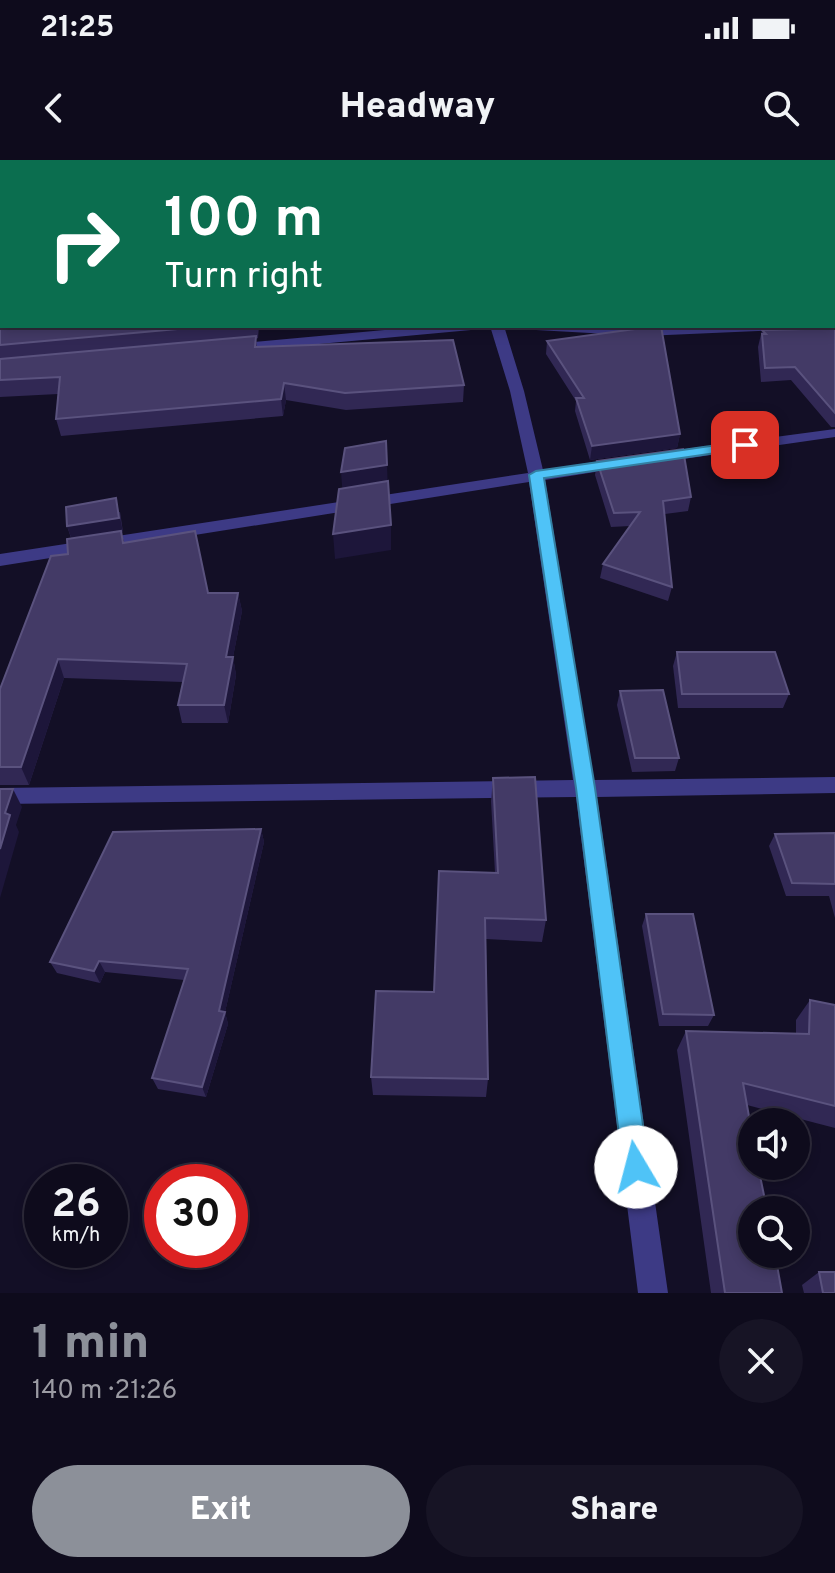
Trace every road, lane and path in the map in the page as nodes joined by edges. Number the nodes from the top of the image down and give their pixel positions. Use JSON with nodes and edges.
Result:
{"nodes":[{"id":1,"x":449,"y":328,"type":"edge"},
{"id":2,"x":498,"y":328,"type":"edge"},
{"id":3,"x":572,"y":328,"type":"edge"},
{"id":4,"x":735,"y":328,"type":"edge"},
{"id":5,"x":220,"y":349,"type":"edge"},
{"id":6,"x":835,"y":433,"type":"edge"},
{"id":7,"x":536,"y":475,"type":"junction"},
{"id":8,"x":0,"y":560,"type":"edge"},
{"id":9,"x":835,"y":785,"type":"edge"},
{"id":10,"x":585,"y":788,"type":"junction"},
{"id":11,"x":0,"y":796,"type":"edge"},
{"id":12,"x":653,"y":1293,"type":"edge"}],
"edges":[{"from":1,"to":5,"type":"street"},
{"from":2,"to":7,"type":"street"},
{"from":3,"to":4,"type":"street"},
{"from":6,"to":7,"type":"street"},
{"from":7,"to":8,"type":"street"},
{"from":7,"to":10,"type":"street"},
{"from":9,"to":10,"type":"street"},
{"from":10,"to":11,"type":"street"},
{"from":10,"to":12,"type":"street"}]}
